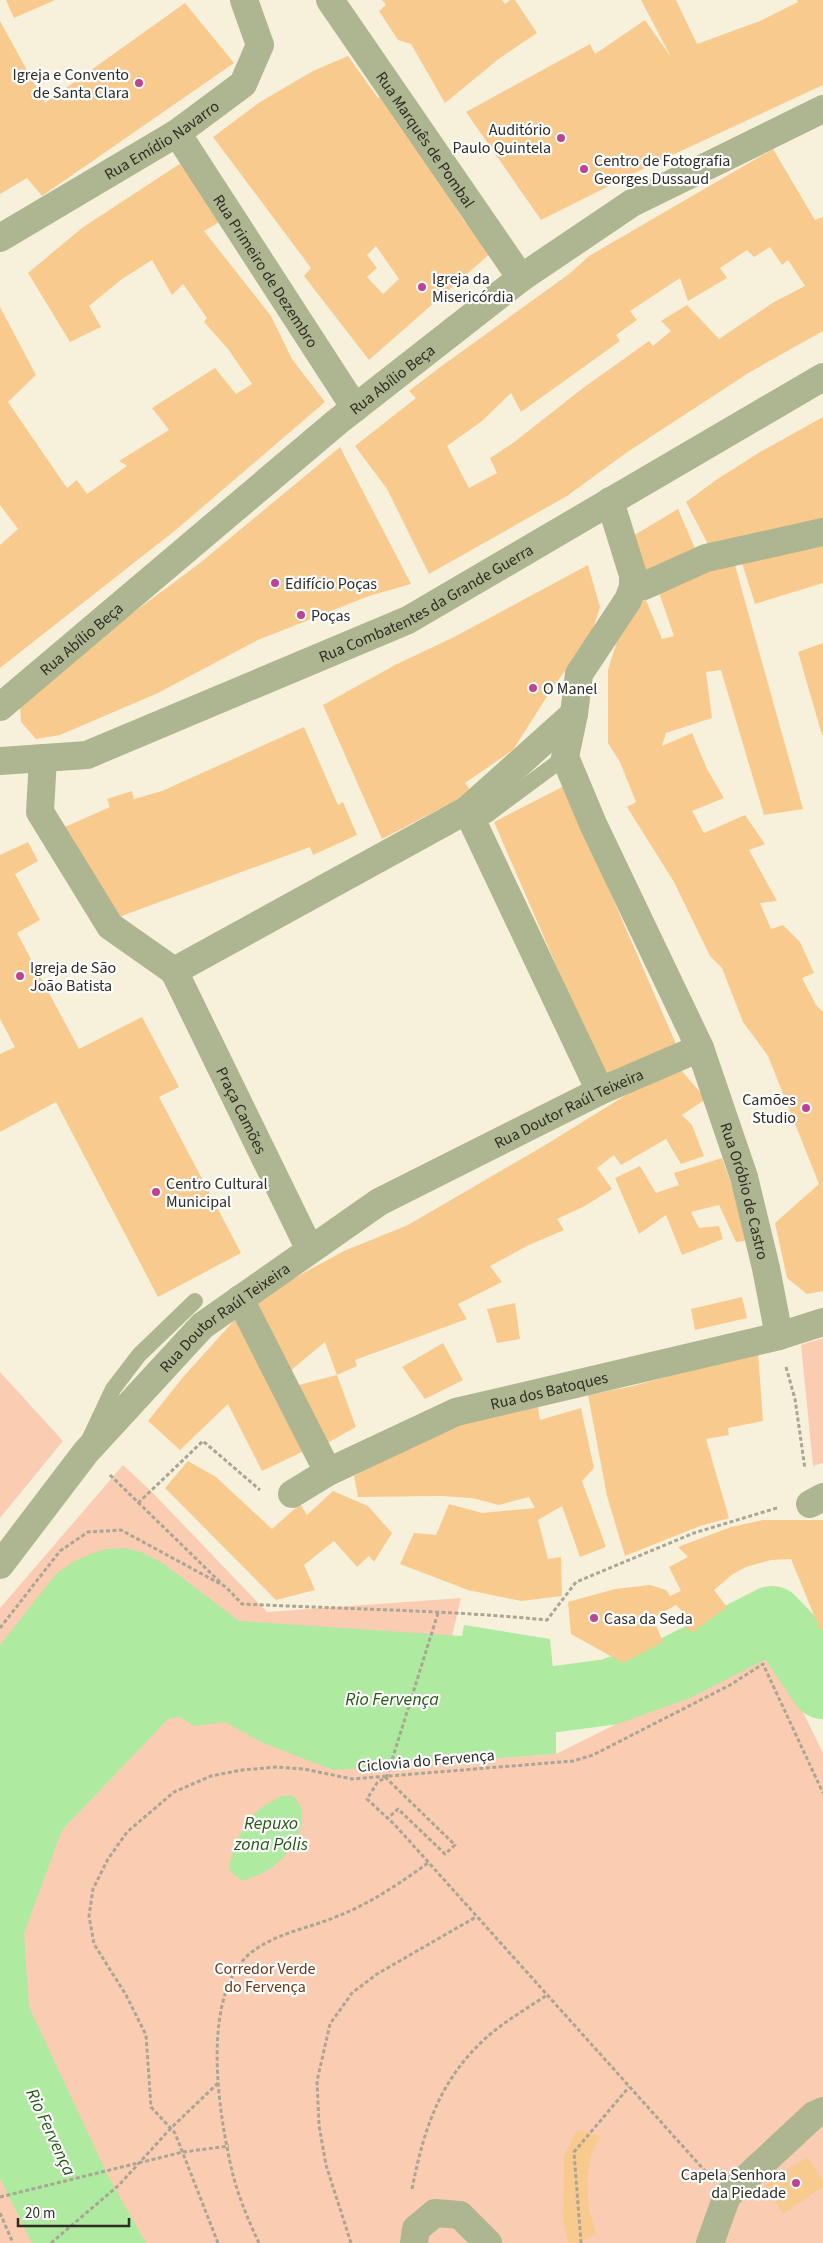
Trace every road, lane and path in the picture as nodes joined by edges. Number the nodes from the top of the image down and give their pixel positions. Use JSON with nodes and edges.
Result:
{"nodes":[{"id":1,"x":244,"y":0,"type":"edge"},
{"id":2,"x":330,"y":0,"type":"edge"},
{"id":3,"x":823,"y":110,"type":"edge"},
{"id":4,"x":178,"y":133,"type":"junction"},
{"id":5,"x":0,"y":238,"type":"edge"},
{"id":6,"x":520,"y":278,"type":"junction"},
{"id":7,"x":823,"y":377,"type":"edge"},
{"id":8,"x":355,"y":408,"type":"junction"},
{"id":9,"x":610,"y":501,"type":"junction"},
{"id":10,"x":823,"y":532,"type":"edge"},
{"id":11,"x":633,"y":587,"type":"junction"},
{"id":12,"x":0,"y":706,"type":"edge"},
{"id":13,"x":574,"y":714,"type":"junction"},
{"id":14,"x":565,"y":757,"type":"junction"},
{"id":15,"x":43,"y":758,"type":"junction"},
{"id":16,"x":0,"y":761,"type":"edge"},
{"id":17,"x":477,"y":813,"type":"junction"},
{"id":18,"x":174,"y":971,"type":"junction"},
{"id":19,"x":700,"y":1048,"type":"junction"},
{"id":20,"x":600,"y":1090,"type":"junction"},
{"id":21,"x":310,"y":1250,"type":"junction"},
{"id":22,"x":240,"y":1299,"type":"junction"},
{"id":23,"x":195,"y":1301,"type":"dead end"},
{"id":24,"x":823,"y":1322,"type":"edge"},
{"id":25,"x":778,"y":1336,"type":"junction"},
{"id":26,"x":795,"y":1399,"type":"dead end"},
{"id":27,"x":82,"y":1457,"type":"junction"},
{"id":28,"x":328,"y":1472,"type":"junction"},
{"id":29,"x":292,"y":1494,"type":"joint"},
{"id":30,"x":816,"y":1500,"type":"edge"},
{"id":31,"x":138,"y":1503,"type":"junction"},
{"id":32,"x":0,"y":1565,"type":"edge"},
{"id":33,"x":226,"y":1587,"type":"junction"},
{"id":34,"x":438,"y":1613,"type":"junction"},
{"id":35,"x":0,"y":1628,"type":"edge"},
{"id":36,"x":386,"y":1776,"type":"junction"},
{"id":37,"x":823,"y":1793,"type":"edge"},
{"id":38,"x":388,"y":1818,"type":"junction"},
{"id":39,"x":428,"y":1863,"type":"junction"},
{"id":40,"x":476,"y":1916,"type":"junction"},
{"id":41,"x":547,"y":1995,"type":"junction"},
{"id":42,"x":218,"y":2082,"type":"junction"},
{"id":43,"x":629,"y":2087,"type":"junction"},
{"id":44,"x":823,"y":2110,"type":"edge"},
{"id":45,"x":171,"y":2128,"type":"junction"},
{"id":46,"x":228,"y":2146,"type":"junction"},
{"id":47,"x":183,"y":2152,"type":"junction"},
{"id":48,"x":136,"y":2165,"type":"junction"},
{"id":49,"x":727,"y":2196,"type":"junction"},
{"id":50,"x":0,"y":2197,"type":"edge"},
{"id":51,"x":0,"y":2213,"type":"edge"},
{"id":52,"x":415,"y":2236,"type":"edge"},
{"id":53,"x":13,"y":2243,"type":"edge"},
{"id":54,"x":52,"y":2243,"type":"edge"},
{"id":55,"x":218,"y":2243,"type":"edge"},
{"id":56,"x":259,"y":2243,"type":"edge"},
{"id":57,"x":351,"y":2243,"type":"edge"},
{"id":58,"x":488,"y":2243,"type":"edge"},
{"id":59,"x":581,"y":2243,"type":"edge"},
{"id":60,"x":710,"y":2243,"type":"edge"}],
"edges":[{"from":1,"to":4,"type":"street","name":"Rua Emídio Navarro"},
{"from":2,"to":6,"type":"street","name":"Rua Marquês de Pombal"},
{"from":3,"to":6,"type":"street","name":"Rua Abílio Beça"},
{"from":4,"to":5,"type":"street","name":"Rua Emídio Navarro"},
{"from":4,"to":8,"type":"street","name":"Rua Primeiro de Dezembro"},
{"from":6,"to":8,"type":"street","name":"Rua Abílio Beça"},
{"from":7,"to":9,"type":"street","name":"Rua Combatentes da Grande Guerra"},
{"from":8,"to":12,"type":"street","name":"Rua Abílio Beça"},
{"from":9,"to":11,"type":"street"},
{"from":9,"to":15,"type":"street","name":"Rua Combatentes da Grande Guerra"},
{"from":10,"to":11,"type":"street"},
{"from":11,"to":13,"type":"street"},
{"from":13,"to":14,"type":"street"},
{"from":13,"to":17,"type":"street"},
{"from":14,"to":17,"type":"lane"},
{"from":14,"to":19,"type":"street"},
{"from":15,"to":16,"type":"street","name":"Rua Combatentes da Grande Guerra"},
{"from":15,"to":18,"type":"street"},
{"from":17,"to":18,"type":"street"},
{"from":17,"to":20,"type":"street"},
{"from":18,"to":21,"type":"street","name":"Praça Camões"},
{"from":19,"to":20,"type":"street","name":"Rua Doutor Raúl Teixeira"},
{"from":19,"to":25,"type":"street","name":"Rua Oróbio de Castro"},
{"from":20,"to":21,"type":"street","name":"Rua Doutor Raúl Teixeira"},
{"from":21,"to":22,"type":"street","name":"Rua Doutor Raúl Teixeira"},
{"from":22,"to":27,"type":"street","name":"Rua Doutor Raúl Teixeira"},
{"from":22,"to":28,"type":"street"},
{"from":23,"to":27,"type":"lane"},
{"from":24,"to":25,"type":"street","name":"Rua dos Batoques"},
{"from":25,"to":28,"type":"street","name":"Rua dos Batoques"},
{"from":26,"to":30,"type":"path"},
{"from":27,"to":31,"type":"path"},
{"from":27,"to":32,"type":"street","name":"Rua Doutor Raúl Teixeira"},
{"from":28,"to":29,"type":"street","name":"Rua dos Batoques"},
{"from":29,"to":31,"type":"path"},
{"from":30,"to":34,"type":"path"},
{"from":31,"to":33,"type":"path"},
{"from":33,"to":34,"type":"path"},
{"from":33,"to":35,"type":"path"},
{"from":34,"to":36,"type":"path"},
{"from":36,"to":37,"type":"path","name":"Ciclovia do Fervença"},
{"from":36,"to":38,"type":"path"},
{"from":36,"to":38,"type":"path"},
{"from":36,"to":45,"type":"path","name":"Ciclovia do Fervença"},
{"from":38,"to":39,"type":"path"},
{"from":39,"to":40,"type":"path"},
{"from":39,"to":42,"type":"path"},
{"from":40,"to":41,"type":"path"},
{"from":40,"to":57,"type":"path"},
{"from":41,"to":43,"type":"path"},
{"from":41,"to":52,"type":"path"},
{"from":42,"to":45,"type":"path"},
{"from":42,"to":46,"type":"path"},
{"from":43,"to":49,"type":"path"},
{"from":43,"to":59,"type":"path"},
{"from":44,"to":49,"type":"street"},
{"from":45,"to":47,"type":"path","name":"Ciclovia do Fervença"},
{"from":45,"to":48,"type":"path"},
{"from":46,"to":47,"type":"path"},
{"from":46,"to":56,"type":"path"},
{"from":47,"to":48,"type":"path"},
{"from":47,"to":55,"type":"path","name":"Ciclovia do Fervença"},
{"from":48,"to":50,"type":"path"},
{"from":48,"to":54,"type":"path"},
{"from":49,"to":60,"type":"street"},
{"from":51,"to":53,"type":"path"},
{"from":52,"to":58,"type":"street"}]}
